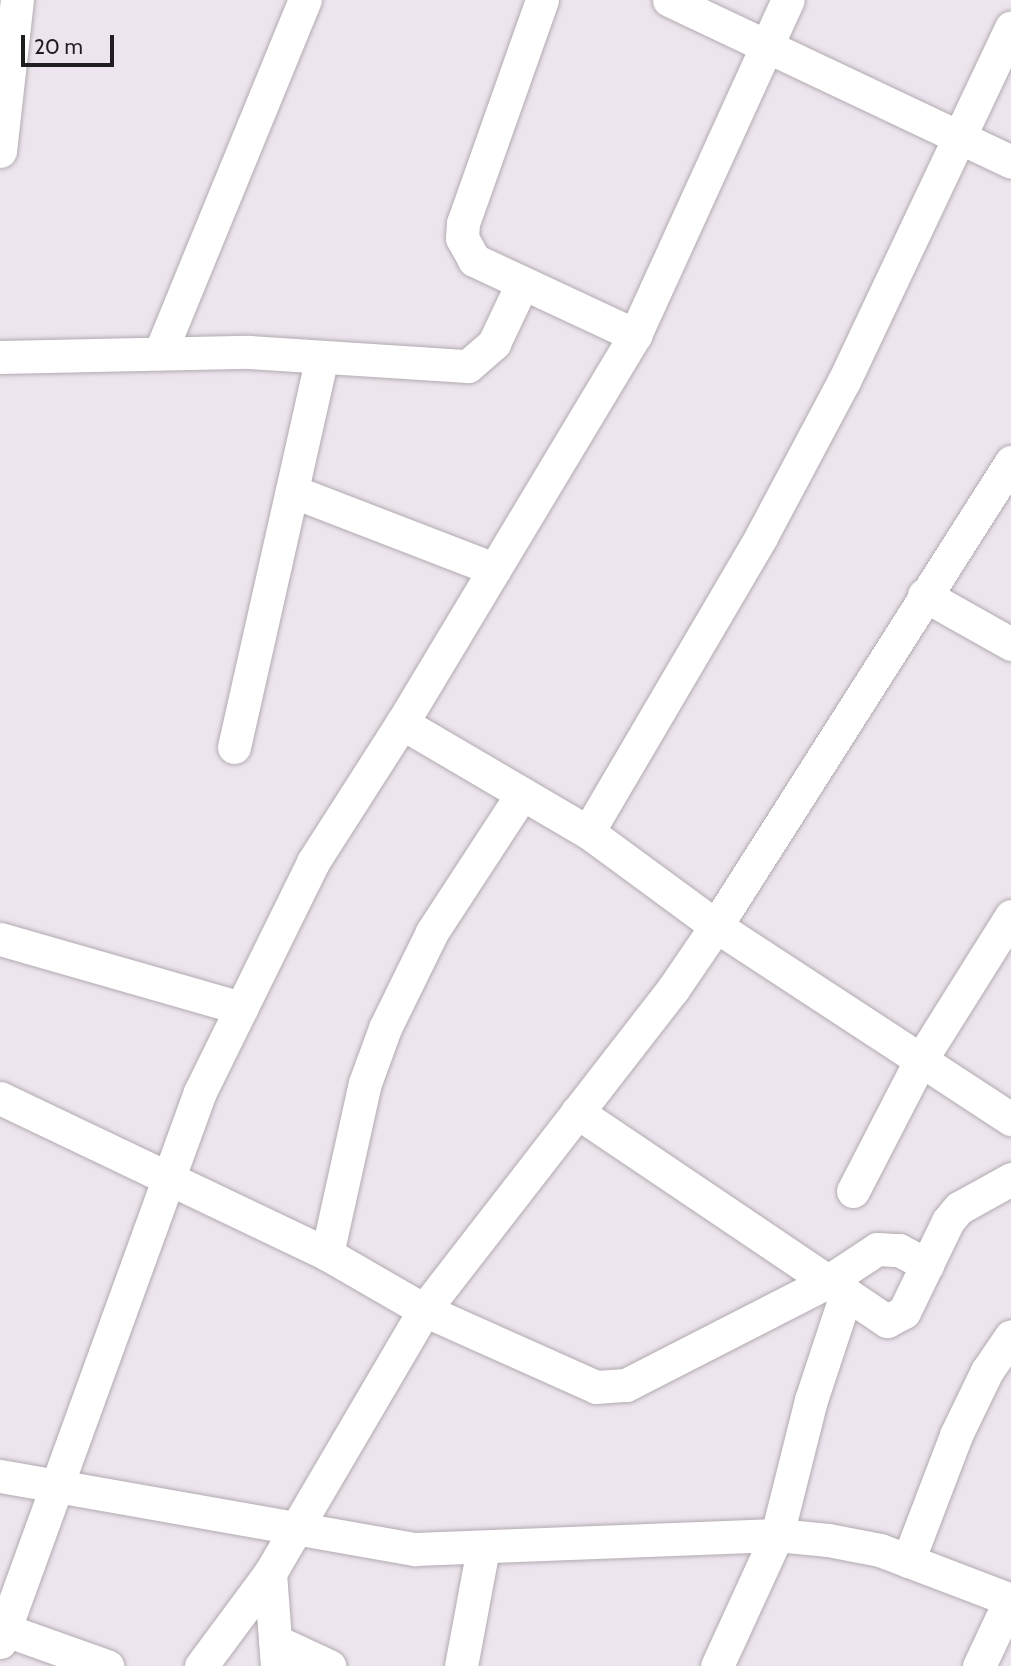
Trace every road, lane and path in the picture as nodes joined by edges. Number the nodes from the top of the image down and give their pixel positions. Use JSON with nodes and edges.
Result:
{"nodes":[{"id":1,"x":17,"y":0,"type":"edge"},
{"id":2,"x":305,"y":0,"type":"edge"},
{"id":3,"x":542,"y":0,"type":"edge"},
{"id":4,"x":669,"y":0,"type":"edge"},
{"id":5,"x":788,"y":0,"type":"edge"},
{"id":6,"x":1011,"y":27,"type":"edge"},
{"id":7,"x":768,"y":46,"type":"junction"},
{"id":8,"x":961,"y":140,"type":"junction"},
{"id":9,"x":0,"y":151,"type":"edge"},
{"id":10,"x":1011,"y":162,"type":"edge"},
{"id":11,"x":522,"y":284,"type":"junction"},
{"id":12,"x":635,"y":335,"type":"junction"},
{"id":13,"x":160,"y":353,"type":"junction"},
{"id":14,"x":0,"y":357,"type":"edge"},
{"id":15,"x":322,"y":358,"type":"junction"},
{"id":16,"x":1011,"y":462,"type":"edge"},
{"id":17,"x":292,"y":491,"type":"junction"},
{"id":18,"x":494,"y":569,"type":"junction"},
{"id":19,"x":924,"y":595,"type":"junction"},
{"id":20,"x":1011,"y":644,"type":"edge"},
{"id":21,"x":402,"y":723,"type":"junction"},
{"id":22,"x":234,"y":747,"type":"dead end"},
{"id":23,"x":522,"y":794,"type":"junction"},
{"id":24,"x":588,"y":832,"type":"junction"},
{"id":25,"x":1011,"y":916,"type":"edge"},
{"id":26,"x":716,"y":926,"type":"junction"},
{"id":27,"x":0,"y":939,"type":"edge"},
{"id":28,"x":241,"y":1008,"type":"junction"},
{"id":29,"x":920,"y":1060,"type":"junction"},
{"id":30,"x":0,"y":1098,"type":"edge"},
{"id":31,"x":577,"y":1112,"type":"junction"},
{"id":32,"x":1011,"y":1119,"type":"edge"},
{"id":33,"x":166,"y":1176,"type":"junction"},
{"id":34,"x":1011,"y":1179,"type":"edge"},
{"id":35,"x":853,"y":1191,"type":"dead end"},
{"id":36,"x":327,"y":1254,"type":"junction"},
{"id":37,"x":927,"y":1265,"type":"junction"},
{"id":38,"x":836,"y":1288,"type":"junction"},
{"id":39,"x":424,"y":1310,"type":"junction"},
{"id":40,"x":1011,"y":1336,"type":"edge"},
{"id":41,"x":0,"y":1476,"type":"edge"},
{"id":42,"x":58,"y":1488,"type":"junction"},
{"id":43,"x":293,"y":1530,"type":"junction"},
{"id":44,"x":777,"y":1535,"type":"junction"},
{"id":45,"x":483,"y":1548,"type":"junction"},
{"id":46,"x":908,"y":1561,"type":"junction"},
{"id":47,"x":270,"y":1573,"type":"junction"},
{"id":48,"x":1010,"y":1600,"type":"edge"},
{"id":49,"x":1,"y":1633,"type":"edge"},
{"id":50,"x":276,"y":1653,"type":"edge"},
{"id":51,"x":107,"y":1666,"type":"edge"},
{"id":52,"x":201,"y":1666,"type":"edge"},
{"id":53,"x":329,"y":1666,"type":"edge"},
{"id":54,"x":461,"y":1666,"type":"edge"},
{"id":55,"x":717,"y":1666,"type":"edge"},
{"id":56,"x":979,"y":1666,"type":"edge"}],
"edges":[{"from":1,"to":9,"type":"street"},
{"from":2,"to":13,"type":"street"},
{"from":3,"to":11,"type":"street"},
{"from":4,"to":7,"type":"street"},
{"from":5,"to":7,"type":"street"},
{"from":6,"to":8,"type":"street"},
{"from":7,"to":8,"type":"street"},
{"from":7,"to":12,"type":"street"},
{"from":8,"to":10,"type":"street"},
{"from":8,"to":24,"type":"street"},
{"from":11,"to":12,"type":"street"},
{"from":11,"to":15,"type":"street"},
{"from":12,"to":18,"type":"street"},
{"from":13,"to":14,"type":"street"},
{"from":13,"to":15,"type":"street"},
{"from":15,"to":17,"type":"street"},
{"from":16,"to":19,"type":"street"},
{"from":17,"to":18,"type":"street"},
{"from":17,"to":22,"type":"street"},
{"from":18,"to":21,"type":"street"},
{"from":19,"to":20,"type":"street"},
{"from":19,"to":26,"type":"street"},
{"from":21,"to":23,"type":"street"},
{"from":21,"to":28,"type":"street"},
{"from":23,"to":24,"type":"street"},
{"from":23,"to":36,"type":"street"},
{"from":24,"to":26,"type":"street"},
{"from":25,"to":29,"type":"street"},
{"from":26,"to":29,"type":"street"},
{"from":26,"to":31,"type":"street"},
{"from":27,"to":28,"type":"street"},
{"from":28,"to":33,"type":"street"},
{"from":29,"to":32,"type":"street"},
{"from":29,"to":35,"type":"street"},
{"from":30,"to":33,"type":"street"},
{"from":31,"to":38,"type":"street"},
{"from":31,"to":39,"type":"street"},
{"from":33,"to":36,"type":"street"},
{"from":33,"to":42,"type":"street"},
{"from":34,"to":37,"type":"street"},
{"from":36,"to":39,"type":"street"},
{"from":37,"to":38,"type":"street"},
{"from":37,"to":38,"type":"street"},
{"from":38,"to":39,"type":"street"},
{"from":38,"to":44,"type":"street"},
{"from":39,"to":43,"type":"street"},
{"from":40,"to":46,"type":"street"},
{"from":41,"to":42,"type":"street"},
{"from":42,"to":43,"type":"street"},
{"from":42,"to":49,"type":"street"},
{"from":43,"to":45,"type":"street"},
{"from":43,"to":47,"type":"street"},
{"from":44,"to":45,"type":"street"},
{"from":44,"to":46,"type":"street"},
{"from":44,"to":55,"type":"street"},
{"from":45,"to":54,"type":"street"},
{"from":46,"to":48,"type":"street"},
{"from":47,"to":50,"type":"street"},
{"from":47,"to":52,"type":"street"},
{"from":48,"to":56,"type":"street"},
{"from":49,"to":51,"type":"street"},
{"from":50,"to":53,"type":"street"}]}
